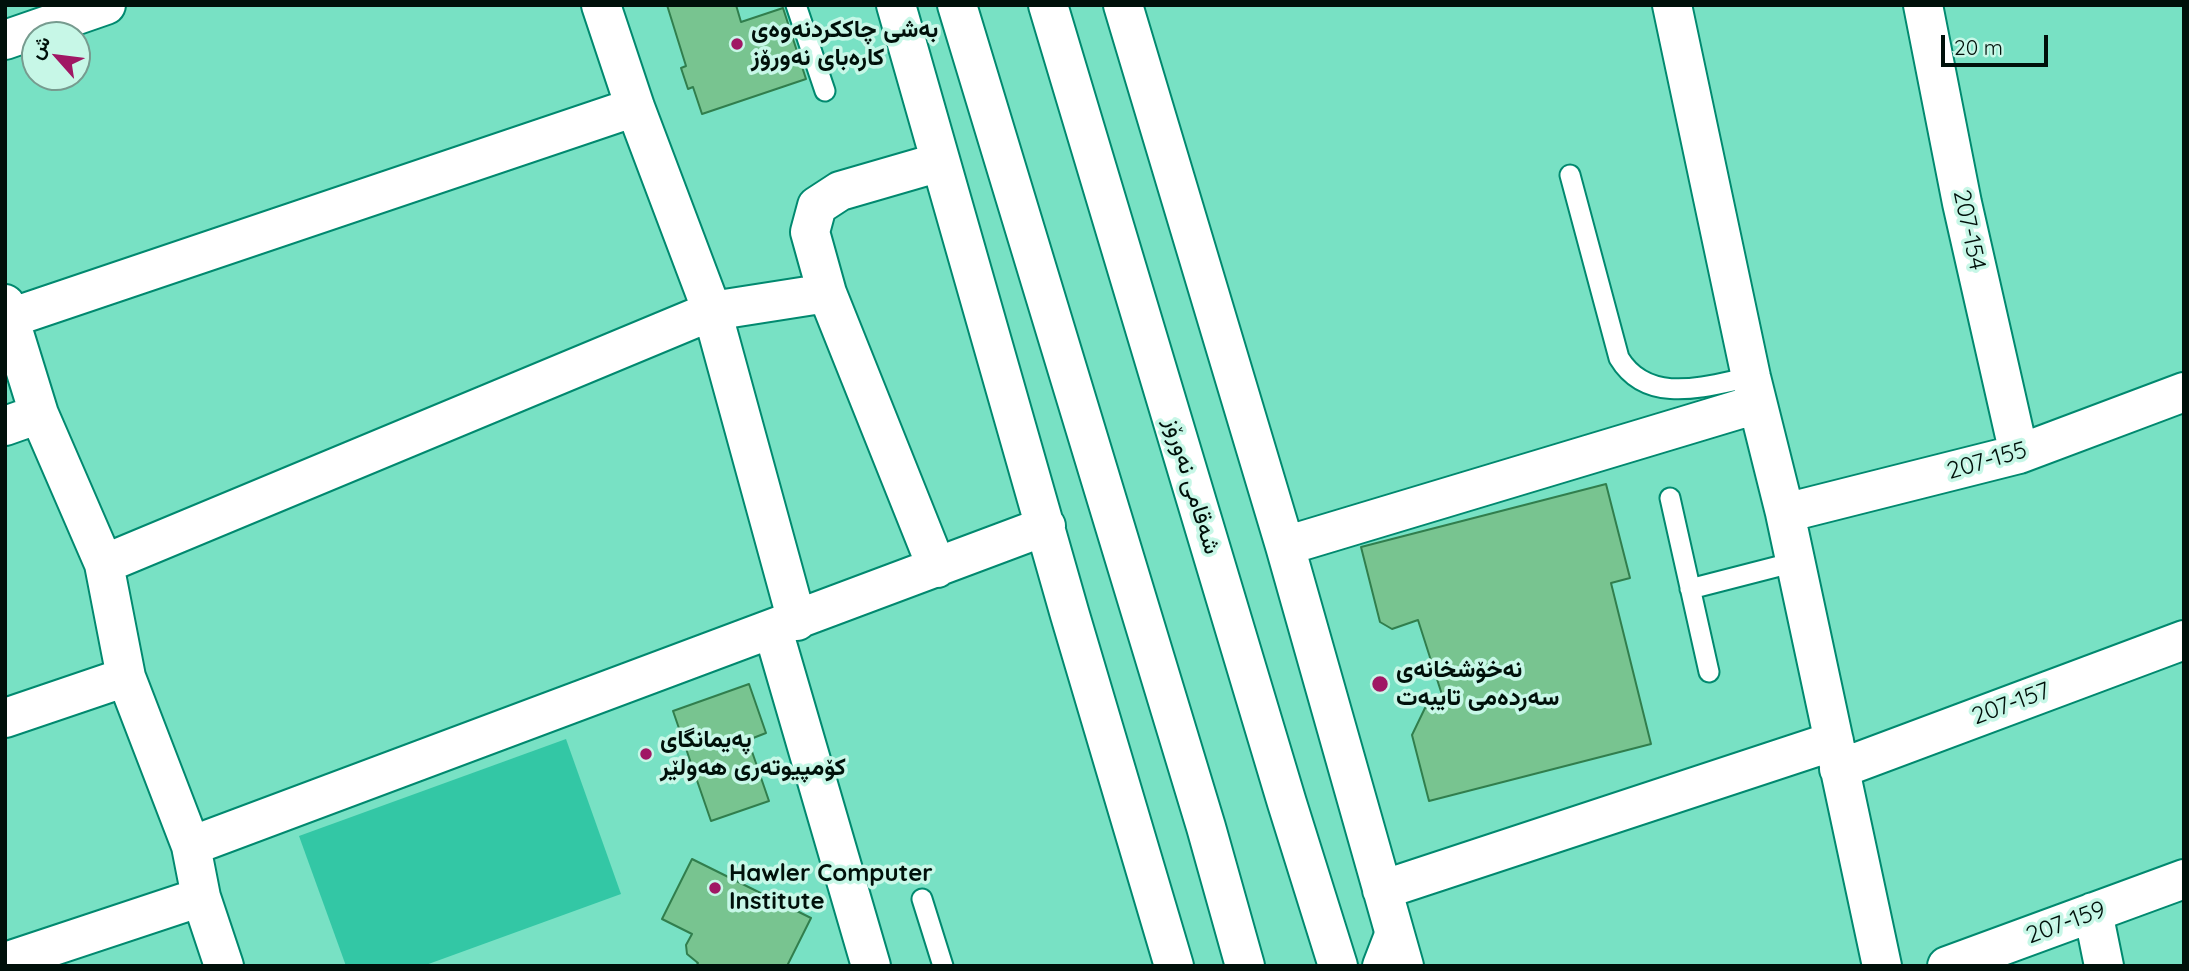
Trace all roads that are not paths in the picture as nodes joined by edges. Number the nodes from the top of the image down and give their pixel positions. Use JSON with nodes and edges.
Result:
{"nodes":[{"id":1,"x":106,"y":5,"type":"edge"},
{"id":2,"x":601,"y":5,"type":"edge"},
{"id":3,"x":796,"y":5,"type":"edge"},
{"id":4,"x":896,"y":5,"type":"edge"},
{"id":5,"x":957,"y":5,"type":"edge"},
{"id":6,"x":1048,"y":5,"type":"edge"},
{"id":7,"x":1123,"y":5,"type":"edge"},
{"id":8,"x":1672,"y":5,"type":"edge"},
{"id":9,"x":1923,"y":5,"type":"edge"},
{"id":10,"x":5,"y":40,"type":"edge"},
{"id":11,"x":825,"y":91,"type":"dead end"},
{"id":12,"x":635,"y":107,"type":"junction"},
{"id":13,"x":940,"y":162,"type":"junction"},
{"id":14,"x":1570,"y":175,"type":"dead end"},
{"id":15,"x":827,"y":293,"type":"junction"},
{"id":16,"x":8,"y":311,"type":"edge"},
{"id":17,"x":712,"y":311,"type":"junction"},
{"id":18,"x":1754,"y":390,"type":"junction"},
{"id":19,"x":2184,"y":392,"type":"edge"},
{"id":20,"x":22,"y":420,"type":"edge"},
{"id":21,"x":2019,"y":454,"type":"junction"},
{"id":22,"x":1670,"y":498,"type":"dead end"},
{"id":23,"x":1785,"y":513,"type":"junction"},
{"id":24,"x":1046,"y":526,"type":"junction"},
{"id":25,"x":1285,"y":546,"type":"junction"},
{"id":26,"x":1795,"y":562,"type":"junction"},
{"id":27,"x":104,"y":564,"type":"junction"},
{"id":28,"x":937,"y":568,"type":"junction"},
{"id":29,"x":1690,"y":589,"type":"junction"},
{"id":30,"x":785,"y":625,"type":"junction"},
{"id":31,"x":2184,"y":640,"type":"edge"},
{"id":32,"x":1709,"y":672,"type":"dead end"},
{"id":33,"x":127,"y":677,"type":"junction"},
{"id":34,"x":5,"y":718,"type":"edge"},
{"id":35,"x":1836,"y":755,"type":"junction"},
{"id":36,"x":191,"y":846,"type":"junction"},
{"id":37,"x":2184,"y":879,"type":"edge"},
{"id":38,"x":1382,"y":890,"type":"junction"},
{"id":39,"x":201,"y":897,"type":"junction"},
{"id":40,"x":922,"y":899,"type":"dead end"},
{"id":41,"x":2093,"y":912,"type":"junction"},
{"id":42,"x":1393,"y":956,"type":"edge"},
{"id":43,"x":5,"y":962,"type":"edge"},
{"id":44,"x":224,"y":966,"type":"edge"},
{"id":45,"x":871,"y":966,"type":"edge"},
{"id":46,"x":943,"y":966,"type":"edge"},
{"id":47,"x":1174,"y":966,"type":"edge"},
{"id":48,"x":1245,"y":966,"type":"edge"},
{"id":49,"x":1338,"y":966,"type":"edge"},
{"id":50,"x":1882,"y":966,"type":"edge"},
{"id":51,"x":1947,"y":966,"type":"edge"},
{"id":52,"x":2104,"y":966,"type":"edge"}],
"edges":[{"from":1,"to":10,"type":"street"},
{"from":2,"to":12,"type":"street"},
{"from":3,"to":11,"type":"lane"},
{"from":4,"to":13,"type":"street"},
{"from":5,"to":48,"type":"street"},
{"from":6,"to":49,"type":"street","name":"شەقامی نەورۆز"},
{"from":7,"to":25,"type":"street"},
{"from":8,"to":18,"type":"street"},
{"from":9,"to":21,"type":"street","name":"207-154"},
{"from":12,"to":16,"type":"street"},
{"from":12,"to":17,"type":"street"},
{"from":13,"to":15,"type":"street"},
{"from":13,"to":24,"type":"street"},
{"from":14,"to":18,"type":"lane"},
{"from":15,"to":17,"type":"street"},
{"from":15,"to":28,"type":"street"},
{"from":16,"to":20,"type":"street"},
{"from":17,"to":27,"type":"street"},
{"from":17,"to":30,"type":"street"},
{"from":18,"to":23,"type":"street"},
{"from":18,"to":25,"type":"street"},
{"from":19,"to":21,"type":"street","name":"207-155"},
{"from":20,"to":27,"type":"street"},
{"from":21,"to":23,"type":"street","name":"207-155"},
{"from":22,"to":29,"type":"lane"},
{"from":23,"to":26,"type":"street"},
{"from":24,"to":28,"type":"street"},
{"from":24,"to":47,"type":"street"},
{"from":25,"to":38,"type":"street"},
{"from":26,"to":29,"type":"lane"},
{"from":26,"to":35,"type":"street"},
{"from":27,"to":33,"type":"street"},
{"from":28,"to":30,"type":"street"},
{"from":29,"to":32,"type":"lane"},
{"from":30,"to":36,"type":"street"},
{"from":30,"to":45,"type":"street"},
{"from":31,"to":35,"type":"street","name":"207-157"},
{"from":33,"to":34,"type":"street"},
{"from":33,"to":36,"type":"street"},
{"from":35,"to":38,"type":"street","name":"207-157"},
{"from":35,"to":50,"type":"street"},
{"from":36,"to":39,"type":"street"},
{"from":37,"to":41,"type":"street","name":"207-159"},
{"from":38,"to":42,"type":"street"},
{"from":39,"to":43,"type":"street"},
{"from":39,"to":44,"type":"street"},
{"from":40,"to":46,"type":"lane"},
{"from":41,"to":51,"type":"street","name":"207-159"},
{"from":41,"to":52,"type":"street"}]}
